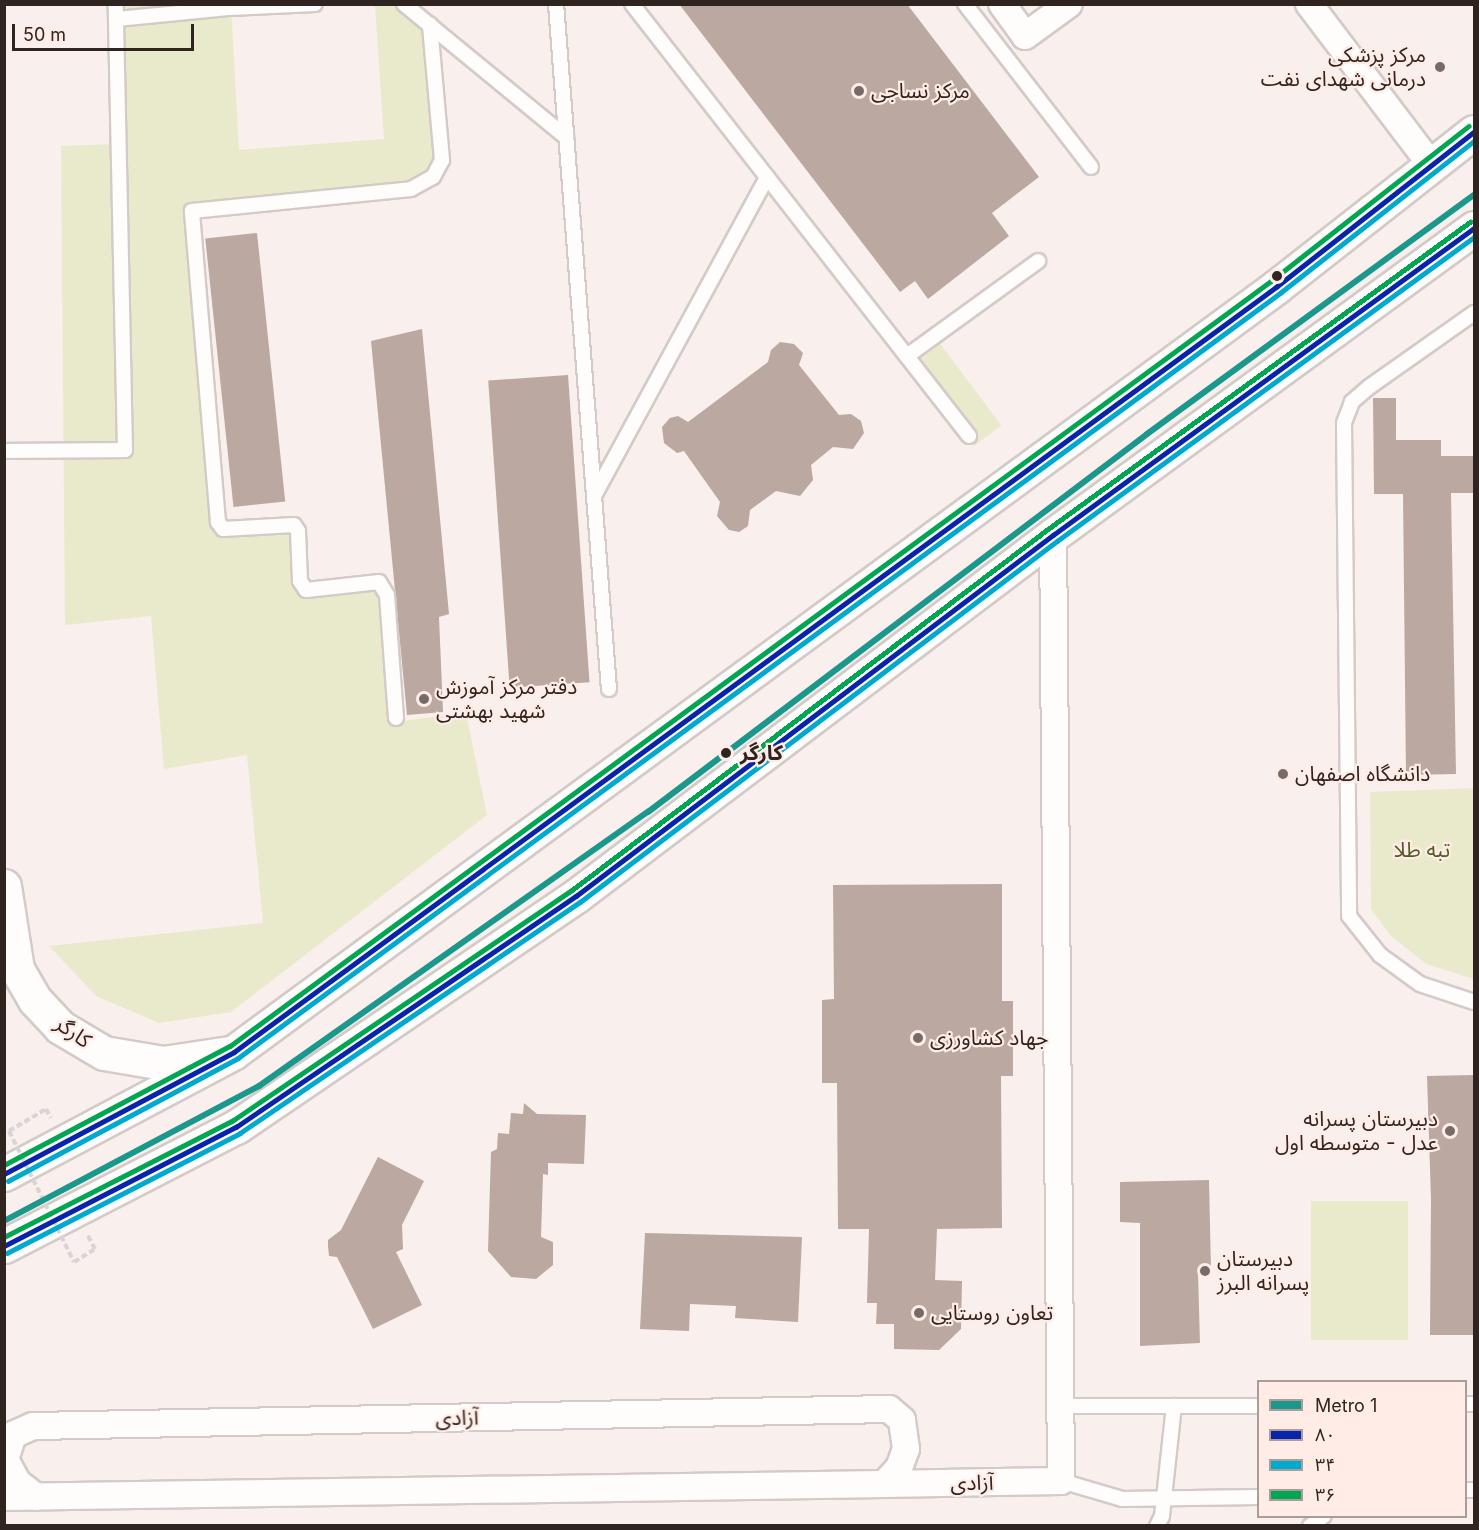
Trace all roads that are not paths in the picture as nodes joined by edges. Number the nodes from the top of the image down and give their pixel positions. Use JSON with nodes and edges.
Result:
{"nodes":[{"id":1,"x":116,"y":4,"type":"edge"},
{"id":2,"x":315,"y":4,"type":"edge"},
{"id":3,"x":404,"y":4,"type":"edge"},
{"id":4,"x":556,"y":4,"type":"edge"},
{"id":5,"x":632,"y":4,"type":"edge"},
{"id":6,"x":965,"y":4,"type":"edge"},
{"id":7,"x":1002,"y":4,"type":"edge"},
{"id":8,"x":1069,"y":4,"type":"edge"},
{"id":9,"x":1309,"y":4,"type":"edge"},
{"id":10,"x":117,"y":19,"type":"junction"},
{"id":11,"x":430,"y":25,"type":"junction"},
{"id":12,"x":1474,"y":132,"type":"edge"},
{"id":13,"x":566,"y":137,"type":"junction"},
{"id":14,"x":1431,"y":165,"type":"junction"},
{"id":15,"x":1091,"y":167,"type":"dead end"},
{"id":16,"x":767,"y":177,"type":"junction"},
{"id":17,"x":1474,"y":228,"type":"edge"},
{"id":18,"x":1038,"y":261,"type":"dead end"},
{"id":19,"x":1474,"y":313,"type":"edge"},
{"id":20,"x":907,"y":356,"type":"junction"},
{"id":21,"x":969,"y":436,"type":"dead end"},
{"id":22,"x":4,"y":451,"type":"edge"},
{"id":23,"x":594,"y":496,"type":"junction"},
{"id":24,"x":1053,"y":535,"type":"junction"},
{"id":25,"x":609,"y":689,"type":"dead end"},
{"id":26,"x":396,"y":718,"type":"dead end"},
{"id":27,"x":4,"y":886,"type":"edge"},
{"id":28,"x":1474,"y":1002,"type":"edge"},
{"id":29,"x":234,"y":1052,"type":"junction"},
{"id":30,"x":4,"y":1174,"type":"edge"},
{"id":31,"x":4,"y":1246,"type":"edge"},
{"id":32,"x":1062,"y":1406,"type":"junction"},
{"id":33,"x":1174,"y":1406,"type":"junction"},
{"id":34,"x":1257,"y":1406,"type":"edge"},
{"id":35,"x":1061,"y":1481,"type":"junction"},
{"id":36,"x":884,"y":1484,"type":"junction"},
{"id":37,"x":4,"y":1497,"type":"edge"},
{"id":38,"x":36,"y":1497,"type":"junction"},
{"id":39,"x":1257,"y":1497,"type":"edge"},
{"id":40,"x":1163,"y":1501,"type":"junction"},
{"id":41,"x":1157,"y":1526,"type":"edge"}],
"edges":[{"from":1,"to":10,"type":"lane"},
{"from":2,"to":10,"type":"lane"},
{"from":3,"to":11,"type":"lane"},
{"from":4,"to":13,"type":"lane"},
{"from":5,"to":16,"type":"lane"},
{"from":6,"to":15,"type":"lane"},
{"from":7,"to":8,"type":"street"},
{"from":9,"to":14,"type":"street"},
{"from":10,"to":22,"type":"lane"},
{"from":11,"to":13,"type":"lane"},
{"from":11,"to":26,"type":"lane"},
{"from":12,"to":14,"type":"main road"},
{"from":13,"to":23,"type":"lane"},
{"from":14,"to":29,"type":"main road"},
{"from":16,"to":20,"type":"lane"},
{"from":16,"to":23,"type":"lane"},
{"from":17,"to":24,"type":"main road"},
{"from":18,"to":20,"type":"lane"},
{"from":19,"to":28,"type":"lane"},
{"from":20,"to":21,"type":"lane"},
{"from":23,"to":25,"type":"lane"},
{"from":24,"to":31,"type":"main road"},
{"from":24,"to":32,"type":"street"},
{"from":27,"to":29,"type":"main road","name":"کارگر"},
{"from":29,"to":30,"type":"main road"},
{"from":32,"to":33,"type":"lane"},
{"from":32,"to":35,"type":"street"},
{"from":33,"to":34,"type":"lane"},
{"from":33,"to":40,"type":"lane"},
{"from":35,"to":36,"type":"street","name":"آزادی"},
{"from":35,"to":40,"type":"lane"},
{"from":36,"to":38,"type":"street","name":"آزادی"},
{"from":36,"to":38,"type":"street","name":"آزادی"},
{"from":37,"to":38,"type":"street","name":"آزادی"},
{"from":39,"to":40,"type":"lane"},
{"from":40,"to":41,"type":"lane"}]}
